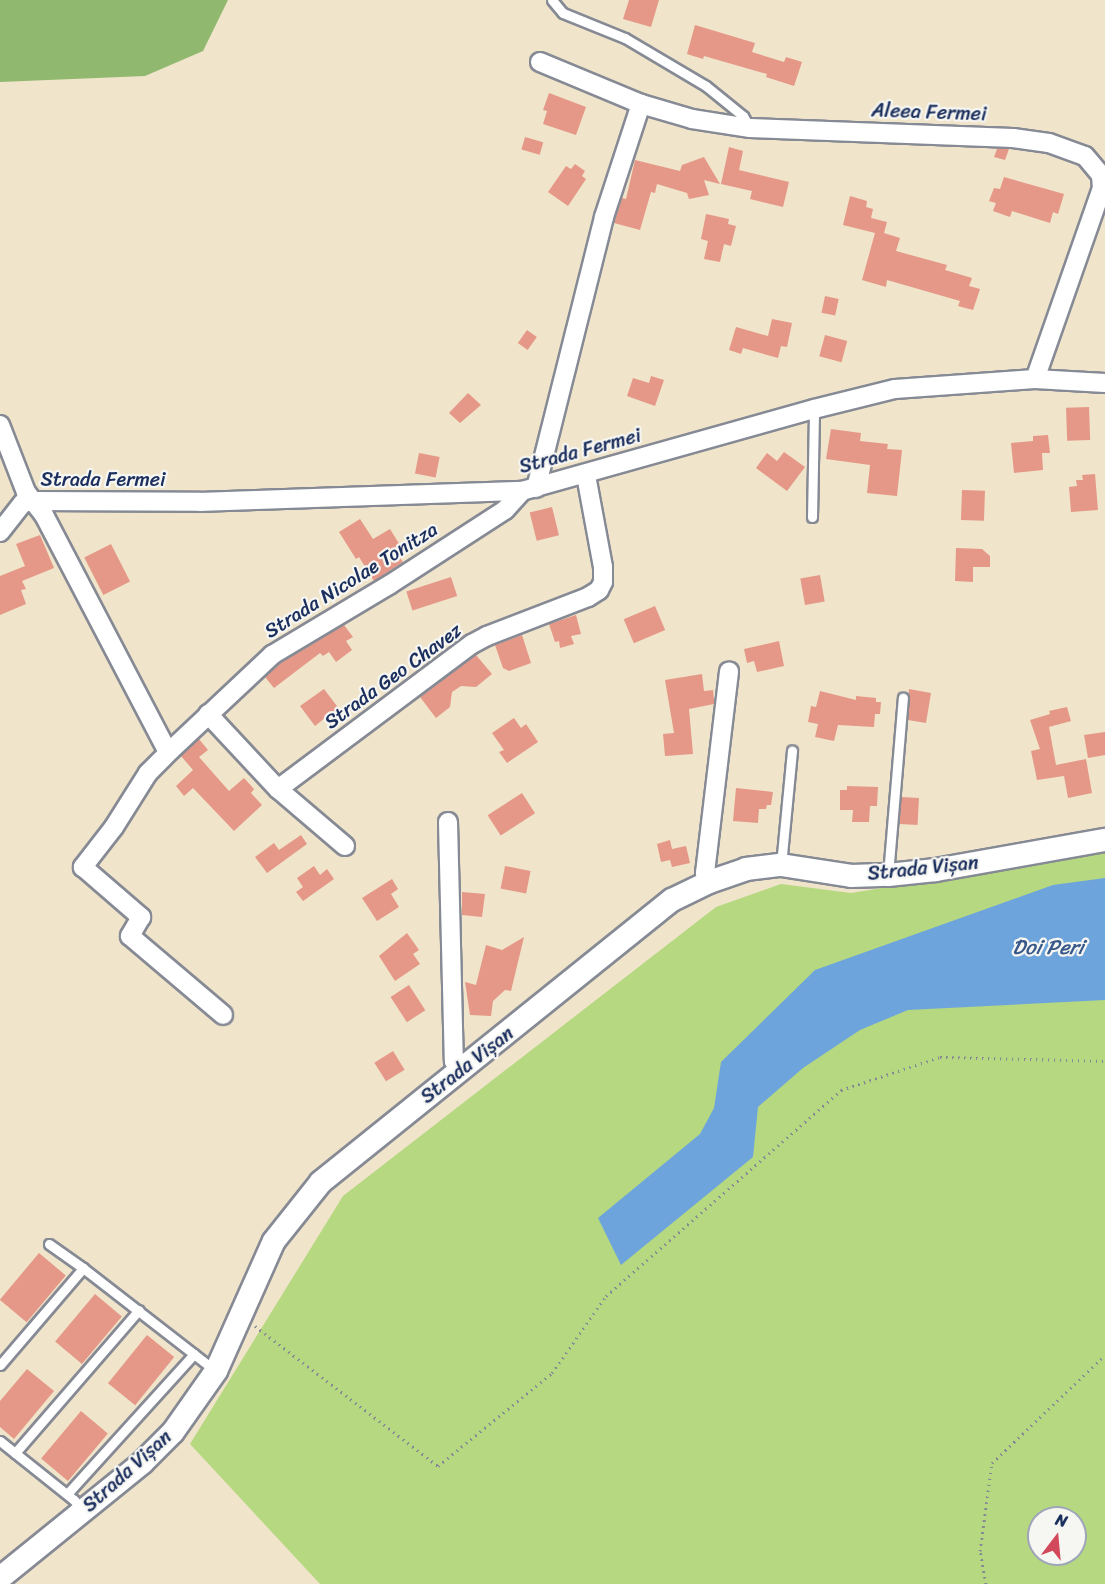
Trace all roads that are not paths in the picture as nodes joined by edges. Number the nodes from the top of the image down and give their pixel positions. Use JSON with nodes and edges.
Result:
{"nodes":[{"id":1,"x":552,"y":0,"type":"edge"},
{"id":2,"x":540,"y":62,"type":"dead end"},
{"id":3,"x":641,"y":107,"type":"junction"},
{"id":4,"x":750,"y":128,"type":"junction"},
{"id":5,"x":1035,"y":379,"type":"junction"},
{"id":6,"x":1105,"y":383,"type":"edge"},
{"id":7,"x":814,"y":409,"type":"junction"},
{"id":8,"x":0,"y":425,"type":"edge"},
{"id":9,"x":586,"y":475,"type":"junction"},
{"id":10,"x":529,"y":489,"type":"junction"},
{"id":11,"x":33,"y":501,"type":"junction"},
{"id":12,"x":812,"y":517,"type":"dead end"},
{"id":13,"x":0,"y":532,"type":"edge"},
{"id":14,"x":729,"y":671,"type":"dead end"},
{"id":15,"x":903,"y":698,"type":"dead end"},
{"id":16,"x":208,"y":714,"type":"junction"},
{"id":17,"x":171,"y":750,"type":"junction"},
{"id":18,"x":792,"y":751,"type":"dead end"},
{"id":19,"x":278,"y":789,"type":"junction"},
{"id":20,"x":448,"y":822,"type":"dead end"},
{"id":21,"x":1105,"y":840,"type":"edge"},
{"id":22,"x":345,"y":846,"type":"dead end"},
{"id":23,"x":782,"y":865,"type":"junction"},
{"id":24,"x":888,"y":875,"type":"junction"},
{"id":25,"x":709,"y":882,"type":"junction"},
{"id":26,"x":223,"y":1015,"type":"dead end"},
{"id":27,"x":461,"y":1070,"type":"junction"},
{"id":28,"x":49,"y":1244,"type":"dead end"},
{"id":29,"x":83,"y":1268,"type":"junction"},
{"id":30,"x":139,"y":1310,"type":"junction"},
{"id":31,"x":194,"y":1354,"type":"junction"},
{"id":32,"x":0,"y":1365,"type":"edge"},
{"id":33,"x":216,"y":1371,"type":"junction"},
{"id":34,"x":0,"y":1441,"type":"edge"},
{"id":35,"x":15,"y":1453,"type":"junction"},
{"id":36,"x":66,"y":1494,"type":"junction"},
{"id":37,"x":83,"y":1511,"type":"junction"},
{"id":38,"x":0,"y":1578,"type":"edge"}],
"edges":[{"from":1,"to":4,"type":"lane"},
{"from":2,"to":3,"type":"street","name":"Aleea Fermei"},
{"from":3,"to":4,"type":"street","name":"Aleea Fermei"},
{"from":3,"to":10,"type":"street"},
{"from":4,"to":5,"type":"street","name":"Aleea Fermei"},
{"from":5,"to":6,"type":"street","name":"Strada Fermei"},
{"from":5,"to":7,"type":"street","name":"Strada Fermei"},
{"from":7,"to":9,"type":"street","name":"Strada Fermei"},
{"from":7,"to":12,"type":"lane"},
{"from":8,"to":11,"type":"street"},
{"from":9,"to":10,"type":"street","name":"Strada Fermei"},
{"from":9,"to":19,"type":"street","name":"Strada Geo Chavez"},
{"from":10,"to":11,"type":"street","name":"Strada Fermei"},
{"from":10,"to":16,"type":"street","name":"Strada Nicolae Tonitza"},
{"from":11,"to":13,"type":"street","name":"Strada Fermei"},
{"from":11,"to":17,"type":"street"},
{"from":14,"to":25,"type":"street"},
{"from":15,"to":24,"type":"lane"},
{"from":16,"to":17,"type":"street","name":"Strada Nicolae Tonitza"},
{"from":16,"to":19,"type":"street"},
{"from":17,"to":26,"type":"street","name":"Strada Nicolae Tonitza"},
{"from":18,"to":23,"type":"lane"},
{"from":19,"to":22,"type":"street"},
{"from":20,"to":27,"type":"street"},
{"from":21,"to":24,"type":"street","name":"Strada Vișan"},
{"from":23,"to":24,"type":"street","name":"Strada Vișan"},
{"from":23,"to":25,"type":"street","name":"Strada Vișan"},
{"from":25,"to":27,"type":"street","name":"Strada Vișan"},
{"from":27,"to":33,"type":"street","name":"Strada Vișan"},
{"from":28,"to":29,"type":"lane"},
{"from":29,"to":30,"type":"lane"},
{"from":29,"to":32,"type":"lane"},
{"from":30,"to":31,"type":"lane"},
{"from":30,"to":35,"type":"lane"},
{"from":31,"to":33,"type":"lane"},
{"from":31,"to":36,"type":"lane"},
{"from":33,"to":37,"type":"street","name":"Strada Vișan"},
{"from":34,"to":35,"type":"lane"},
{"from":35,"to":36,"type":"lane"},
{"from":36,"to":37,"type":"lane"},
{"from":37,"to":38,"type":"street","name":"Strada Vișan"}]}
